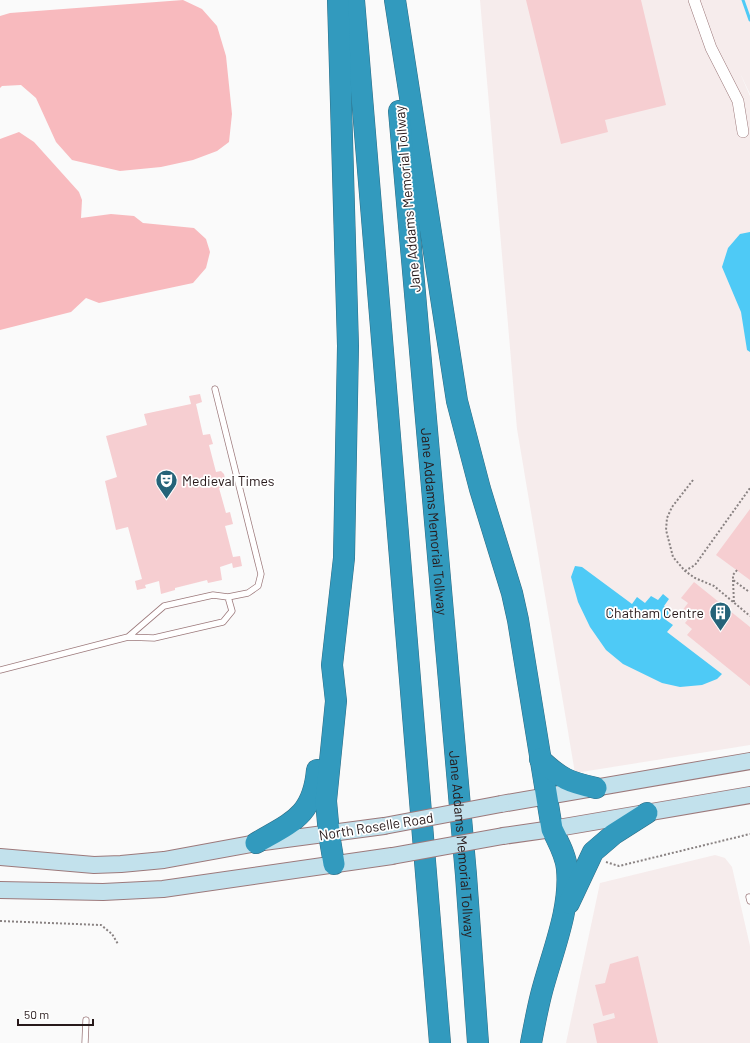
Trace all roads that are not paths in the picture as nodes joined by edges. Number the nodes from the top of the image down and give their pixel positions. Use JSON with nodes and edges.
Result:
{"nodes":[{"id":1,"x":338,"y":0,"type":"edge"},
{"id":2,"x":354,"y":0,"type":"edge"},
{"id":3,"x":390,"y":0,"type":"edge"},
{"id":4,"x":395,"y":0,"type":"edge"},
{"id":5,"x":694,"y":0,"type":"edge"},
{"id":6,"x":743,"y":132,"type":"dead end"},
{"id":7,"x":216,"y":389,"type":"dead end"},
{"id":8,"x":228,"y":597,"type":"junction"},
{"id":9,"x":128,"y":637,"type":"junction"},
{"id":10,"x":332,"y":665,"type":"junction"},
{"id":11,"x":0,"y":670,"type":"edge"},
{"id":12,"x":540,"y":759,"type":"junction"},
{"id":13,"x":750,"y":761,"type":"edge"},
{"id":14,"x":596,"y":788,"type":"junction"},
{"id":15,"x":750,"y":795,"type":"edge"},
{"id":16,"x":546,"y":797,"type":"junction"},
{"id":17,"x":647,"y":813,"type":"junction"},
{"id":18,"x":552,"y":830,"type":"junction"},
{"id":19,"x":329,"y":834,"type":"junction"},
{"id":20,"x":256,"y":843,"type":"junction"},
{"id":21,"x":0,"y":857,"type":"edge"},
{"id":22,"x":334,"y":864,"type":"junction"},
{"id":23,"x":0,"y":890,"type":"edge"},
{"id":24,"x":563,"y":916,"type":"junction"},
{"id":25,"x":86,"y":1020,"type":"dead end"},
{"id":26,"x":85,"y":1043,"type":"edge"},
{"id":27,"x":440,"y":1043,"type":"edge"},
{"id":28,"x":478,"y":1043,"type":"edge"},
{"id":29,"x":531,"y":1043,"type":"edge"}],
"edges":[{"from":1,"to":10,"type":"highway"},
{"from":2,"to":27,"type":"highway"},
{"from":3,"to":28,"type":"highway","name":"Jane Addams Memorial Tollway"},
{"from":4,"to":12,"type":"highway"},
{"from":5,"to":6,"type":"street"},
{"from":7,"to":8,"type":"lane"},
{"from":8,"to":9,"type":"lane"},
{"from":8,"to":9,"type":"lane"},
{"from":9,"to":11,"type":"lane"},
{"from":10,"to":19,"type":"highway"},
{"from":10,"to":20,"type":"highway"},
{"from":12,"to":14,"type":"highway"},
{"from":12,"to":16,"type":"highway"},
{"from":13,"to":14,"type":"main road","name":"North Roselle Road"},
{"from":14,"to":16,"type":"main road","name":"North Roselle Road"},
{"from":15,"to":17,"type":"main road"},
{"from":16,"to":18,"type":"highway"},
{"from":16,"to":19,"type":"main road","name":"North Roselle Road","bridge":true},
{"from":17,"to":18,"type":"main road"},
{"from":17,"to":24,"type":"highway"},
{"from":18,"to":22,"type":"main road","bridge":true},
{"from":18,"to":24,"type":"highway"},
{"from":19,"to":20,"type":"main road","name":"North Roselle Road"},
{"from":19,"to":22,"type":"highway"},
{"from":20,"to":21,"type":"main road","name":"North Roselle Road"},
{"from":22,"to":23,"type":"main road"},
{"from":24,"to":29,"type":"highway"},
{"from":25,"to":26,"type":"lane"}]}
